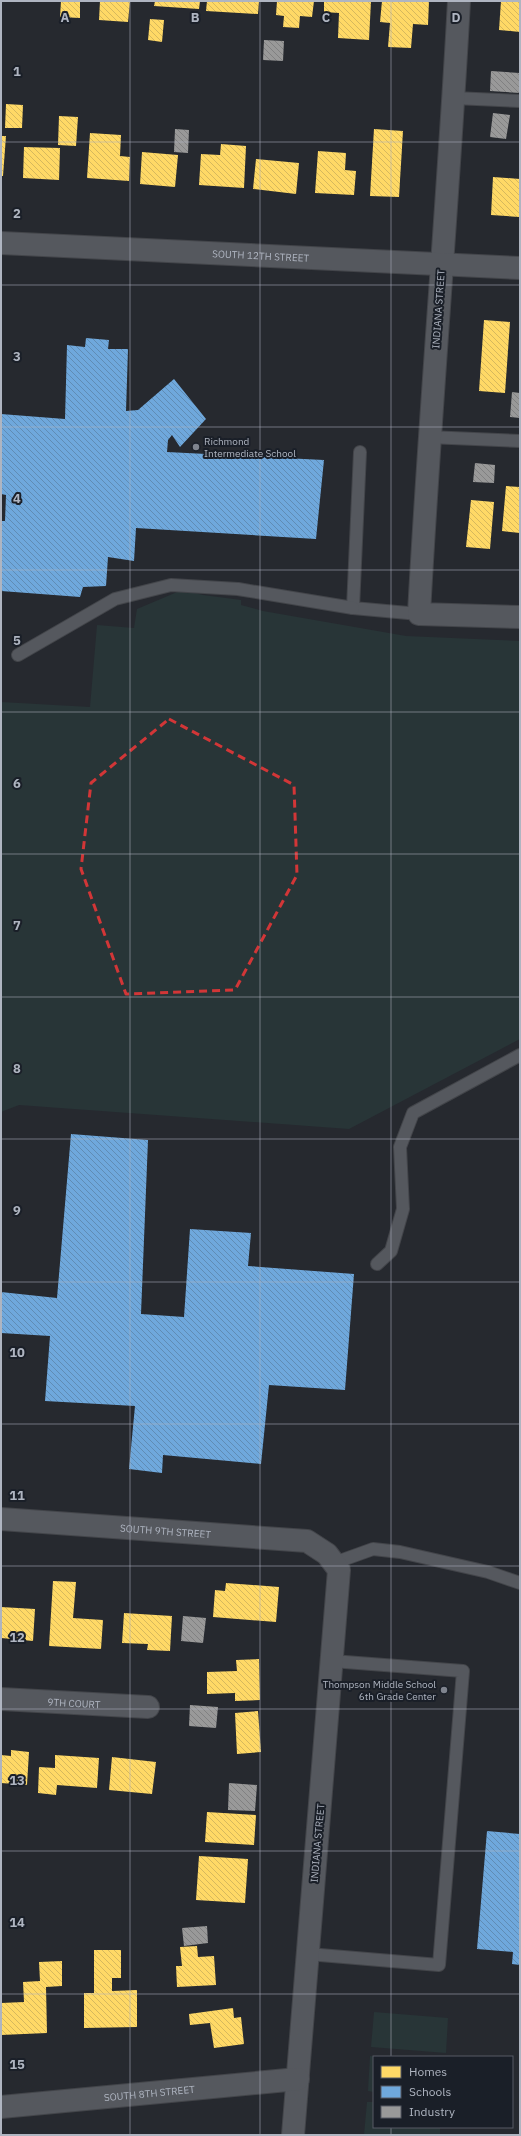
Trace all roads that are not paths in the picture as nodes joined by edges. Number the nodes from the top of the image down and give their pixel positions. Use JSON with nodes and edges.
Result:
{"nodes":[{"id":1,"x":459,"y":1,"type":"edge"},
{"id":2,"x":454,"y":98,"type":"junction"},
{"id":3,"x":520,"y":101,"type":"edge"},
{"id":4,"x":1,"y":243,"type":"edge"},
{"id":5,"x":441,"y":265,"type":"junction"},
{"id":6,"x":520,"y":268,"type":"edge"},
{"id":7,"x":428,"y":437,"type":"junction"},
{"id":8,"x":520,"y":441,"type":"edge"},
{"id":9,"x":360,"y":452,"type":"dead end"},
{"id":10,"x":353,"y":608,"type":"junction"},
{"id":11,"x":420,"y":614,"type":"junction"},
{"id":12,"x":520,"y":617,"type":"edge"},
{"id":13,"x":18,"y":655,"type":"dead end"},
{"id":14,"x":520,"y":1055,"type":"edge"},
{"id":15,"x":377,"y":1264,"type":"dead end"},
{"id":16,"x":1,"y":1519,"type":"edge"},
{"id":17,"x":330,"y":1559,"type":"junction"},
{"id":18,"x":520,"y":1583,"type":"edge"},
{"id":19,"x":332,"y":1661,"type":"junction"},
{"id":20,"x":1,"y":1699,"type":"edge"},
{"id":21,"x":148,"y":1706,"type":"dead end"},
{"id":22,"x":308,"y":1954,"type":"junction"},
{"id":23,"x":298,"y":2079,"type":"junction"},
{"id":24,"x":1,"y":2107,"type":"edge"},
{"id":25,"x":293,"y":2135,"type":"edge"}],
"edges":[{"from":1,"to":2,"type":"street","name":"INDIANA STREET"},
{"from":2,"to":3,"type":"lane"},
{"from":2,"to":5,"type":"street","name":"INDIANA STREET"},
{"from":4,"to":5,"type":"street","name":"SOUTH 12TH STREET"},
{"from":5,"to":6,"type":"street","name":"SOUTH 12TH STREET"},
{"from":5,"to":7,"type":"street","name":"INDIANA STREET"},
{"from":7,"to":8,"type":"lane"},
{"from":7,"to":11,"type":"street","name":"INDIANA STREET"},
{"from":9,"to":10,"type":"lane"},
{"from":10,"to":11,"type":"lane"},
{"from":10,"to":13,"type":"lane"},
{"from":11,"to":12,"type":"street"},
{"from":14,"to":15,"type":"lane"},
{"from":16,"to":17,"type":"street","name":"SOUTH 9TH STREET"},
{"from":17,"to":18,"type":"lane"},
{"from":17,"to":19,"type":"street","name":"INDIANA STREET"},
{"from":19,"to":22,"type":"street","name":"INDIANA STREET"},
{"from":19,"to":22,"type":"lane"},
{"from":20,"to":21,"type":"street","name":"9TH COURT"},
{"from":22,"to":23,"type":"street","name":"INDIANA STREET"},
{"from":23,"to":24,"type":"street","name":"SOUTH 8TH STREET"},
{"from":23,"to":25,"type":"street","name":"INDIANA STREET"}]}
